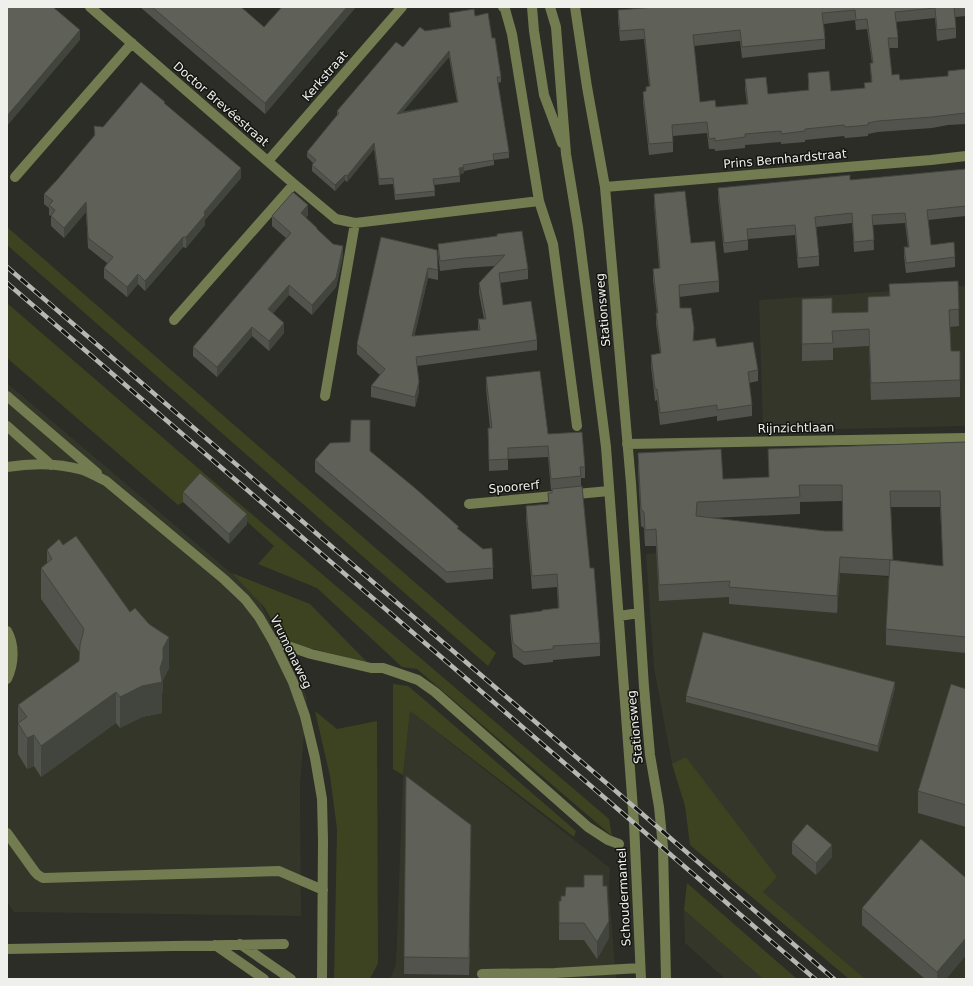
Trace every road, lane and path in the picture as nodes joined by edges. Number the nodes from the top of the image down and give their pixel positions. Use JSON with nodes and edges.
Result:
{"nodes":[{"id":1,"x":90,"y":7,"type":"edge"},
{"id":2,"x":402,"y":7,"type":"edge"},
{"id":3,"x":503,"y":7,"type":"edge"},
{"id":4,"x":532,"y":7,"type":"edge"},
{"id":5,"x":550,"y":7,"type":"edge"},
{"id":6,"x":575,"y":7,"type":"edge"},
{"id":7,"x":132,"y":43,"type":"junction"},
{"id":8,"x":566,"y":154,"type":"junction"},
{"id":9,"x":966,"y":156,"type":"edge"},
{"id":10,"x":268,"y":161,"type":"junction"},
{"id":11,"x":15,"y":177,"type":"dead end"},
{"id":12,"x":294,"y":184,"type":"junction"},
{"id":13,"x":605,"y":187,"type":"junction"},
{"id":14,"x":539,"y":201,"type":"junction"},
{"id":15,"x":355,"y":223,"type":"junction"},
{"id":16,"x":174,"y":320,"type":"dead end"},
{"id":17,"x":7,"y":396,"type":"edge"},
{"id":18,"x":324,"y":396,"type":"dead end"},
{"id":19,"x":7,"y":426,"type":"edge"},
{"id":20,"x":577,"y":426,"type":"dead end"},
{"id":21,"x":966,"y":438,"type":"edge"},
{"id":22,"x":627,"y":444,"type":"junction"},
{"id":23,"x":51,"y":465,"type":"junction"},
{"id":24,"x":7,"y":467,"type":"edge"},
{"id":25,"x":106,"y":481,"type":"junction"},
{"id":26,"x":609,"y":492,"type":"junction"},
{"id":27,"x":469,"y":504,"type":"dead end"},
{"id":28,"x":639,"y":612,"type":"junction"},
{"id":29,"x":619,"y":616,"type":"junction"},
{"id":30,"x":7,"y":631,"type":"edge"},
{"id":31,"x":273,"y":641,"type":"junction"},
{"id":32,"x":7,"y":679,"type":"edge"},
{"id":33,"x":633,"y":814,"type":"joint"},
{"id":34,"x":7,"y":833,"type":"edge"},
{"id":35,"x":619,"y":844,"type":"dead end"},
{"id":36,"x":323,"y":890,"type":"junction"},
{"id":37,"x":240,"y":944,"type":"junction"},
{"id":38,"x":284,"y":944,"type":"dead end"},
{"id":39,"x":214,"y":945,"type":"junction"},
{"id":40,"x":7,"y":949,"type":"edge"},
{"id":41,"x":640,"y":968,"type":"junction"},
{"id":42,"x":482,"y":974,"type":"dead end"},
{"id":43,"x":264,"y":979,"type":"edge"},
{"id":44,"x":291,"y":979,"type":"edge"},
{"id":45,"x":322,"y":979,"type":"edge"},
{"id":46,"x":641,"y":979,"type":"edge"},
{"id":47,"x":666,"y":979,"type":"edge"}],
"edges":[{"from":1,"to":7,"type":"street","name":"Doctor Brevéestraat"},
{"from":2,"to":10,"type":"street","name":"Kerkstraat"},
{"from":3,"to":14,"type":"street"},
{"from":4,"to":8,"type":"street","name":"Stationsweg"},
{"from":5,"to":8,"type":"street","name":"Stationsweg"},
{"from":6,"to":13,"type":"street","name":"Stationsweg"},
{"from":7,"to":10,"type":"street","name":"Doctor Brevéestraat"},
{"from":7,"to":11,"type":"street"},
{"from":8,"to":26,"type":"street","name":"Stationsweg"},
{"from":9,"to":13,"type":"street","name":"Prins Bernhardstraat"},
{"from":10,"to":12,"type":"street","name":"Doctor Brevéestraat"},
{"from":12,"to":15,"type":"street","name":"Doctor Brevéestraat"},
{"from":12,"to":16,"type":"street"},
{"from":13,"to":22,"type":"street","name":"Stationsweg"},
{"from":14,"to":15,"type":"street","name":"Doctor Brevéestraat"},
{"from":14,"to":20,"type":"street"},
{"from":15,"to":18,"type":"street"},
{"from":17,"to":25,"type":"street"},
{"from":19,"to":23,"type":"street"},
{"from":21,"to":22,"type":"street","name":"Rijnzichtlaan"},
{"from":22,"to":28,"type":"street","name":"Stationsweg"},
{"from":23,"to":24,"type":"street","name":"Vrumonaweg"},
{"from":23,"to":25,"type":"street","name":"Vrumonaweg"},
{"from":25,"to":31,"type":"street","name":"Vrumonaweg"},
{"from":26,"to":27,"type":"street","name":"Spoorerf"},
{"from":26,"to":29,"type":"street","name":"Stationsweg"},
{"from":28,"to":29,"type":"street"},
{"from":28,"to":47,"type":"street","name":"Stationsweg"},
{"from":29,"to":33,"type":"street","name":"Stationsweg"},
{"from":30,"to":32,"type":"street"},
{"from":31,"to":35,"type":"street"},
{"from":31,"to":36,"type":"street","name":"Vrumonaweg"},
{"from":33,"to":41,"type":"street","name":"Schoudermantel"},
{"from":34,"to":36,"type":"street"},
{"from":36,"to":45,"type":"street","name":"Vrumonaweg"},
{"from":37,"to":38,"type":"street"},
{"from":37,"to":39,"type":"street"},
{"from":37,"to":44,"type":"street"},
{"from":39,"to":40,"type":"street"},
{"from":39,"to":43,"type":"street"},
{"from":41,"to":42,"type":"street"},
{"from":41,"to":46,"type":"street","name":"Schoudermantel"}]}
